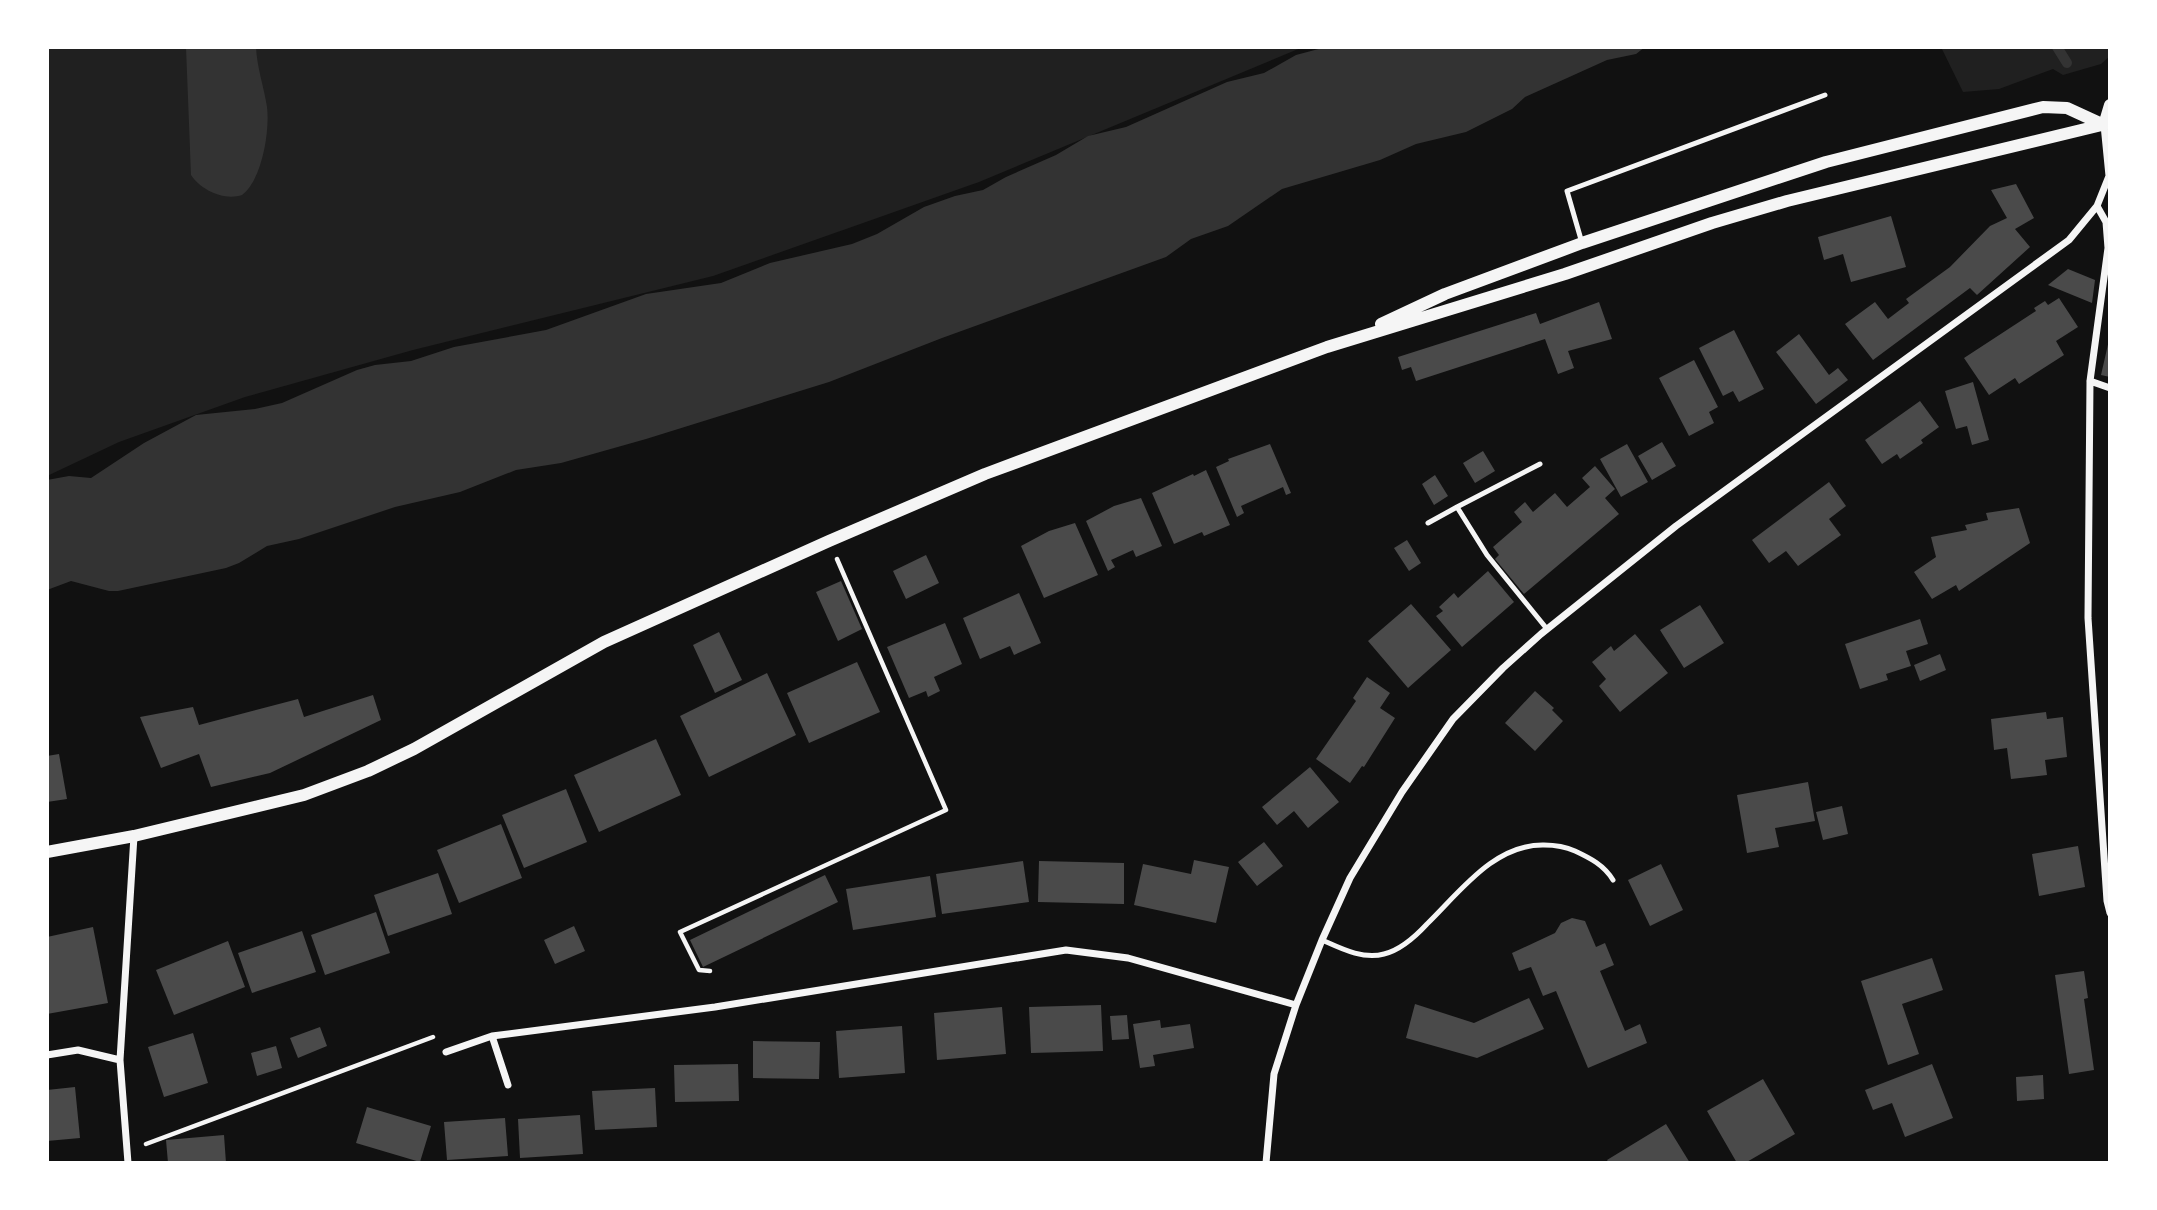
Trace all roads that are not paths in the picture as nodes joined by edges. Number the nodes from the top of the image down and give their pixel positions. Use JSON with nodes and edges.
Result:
{"nodes":[{"id":1,"x":1825,"y":95,"type":"dead end"},
{"id":2,"x":2110,"y":105,"type":"edge"},
{"id":3,"x":2108,"y":125,"type":"edge"},
{"id":4,"x":2097,"y":206,"type":"junction"},
{"id":5,"x":1582,"y":243,"type":"junction"},
{"id":6,"x":1339,"y":344,"type":"junction"},
{"id":7,"x":2090,"y":381,"type":"junction"},
{"id":8,"x":2110,"y":388,"type":"edge"},
{"id":9,"x":1541,"y":464,"type":"dead end"},
{"id":10,"x":1457,"y":507,"type":"junction"},
{"id":11,"x":1428,"y":523,"type":"dead end"},
{"id":12,"x":1547,"y":629,"type":"junction"},
{"id":13,"x":134,"y":836,"type":"junction"},
{"id":14,"x":47,"y":852,"type":"edge"},
{"id":15,"x":1613,"y":880,"type":"dead end"},
{"id":16,"x":2110,"y":913,"type":"edge"},
{"id":17,"x":1322,"y":940,"type":"junction"},
{"id":18,"x":1296,"y":1005,"type":"junction"},
{"id":19,"x":492,"y":1036,"type":"junction"},
{"id":20,"x":446,"y":1052,"type":"dead end"},
{"id":21,"x":47,"y":1055,"type":"edge"},
{"id":22,"x":120,"y":1060,"type":"junction"},
{"id":23,"x":508,"y":1085,"type":"dead end"},
{"id":24,"x":128,"y":1163,"type":"edge"},
{"id":25,"x":1266,"y":1163,"type":"edge"}],
"edges":[{"from":1,"to":5,"type":"lane"},
{"from":2,"to":3,"type":"street"},
{"from":3,"to":4,"type":"street"},
{"from":3,"to":5,"type":"street"},
{"from":3,"to":6,"type":"street"},
{"from":4,"to":7,"type":"street"},
{"from":4,"to":12,"type":"street"},
{"from":5,"to":6,"type":"street"},
{"from":6,"to":13,"type":"street"},
{"from":7,"to":8,"type":"street"},
{"from":7,"to":16,"type":"street"},
{"from":9,"to":10,"type":"lane"},
{"from":10,"to":11,"type":"lane"},
{"from":10,"to":12,"type":"lane"},
{"from":12,"to":17,"type":"street"},
{"from":13,"to":14,"type":"street"},
{"from":13,"to":22,"type":"street"},
{"from":15,"to":17,"type":"lane"},
{"from":17,"to":18,"type":"street"},
{"from":18,"to":19,"type":"street"},
{"from":18,"to":25,"type":"street"},
{"from":19,"to":20,"type":"street"},
{"from":19,"to":23,"type":"street"},
{"from":21,"to":22,"type":"street"},
{"from":22,"to":24,"type":"street"}]}
